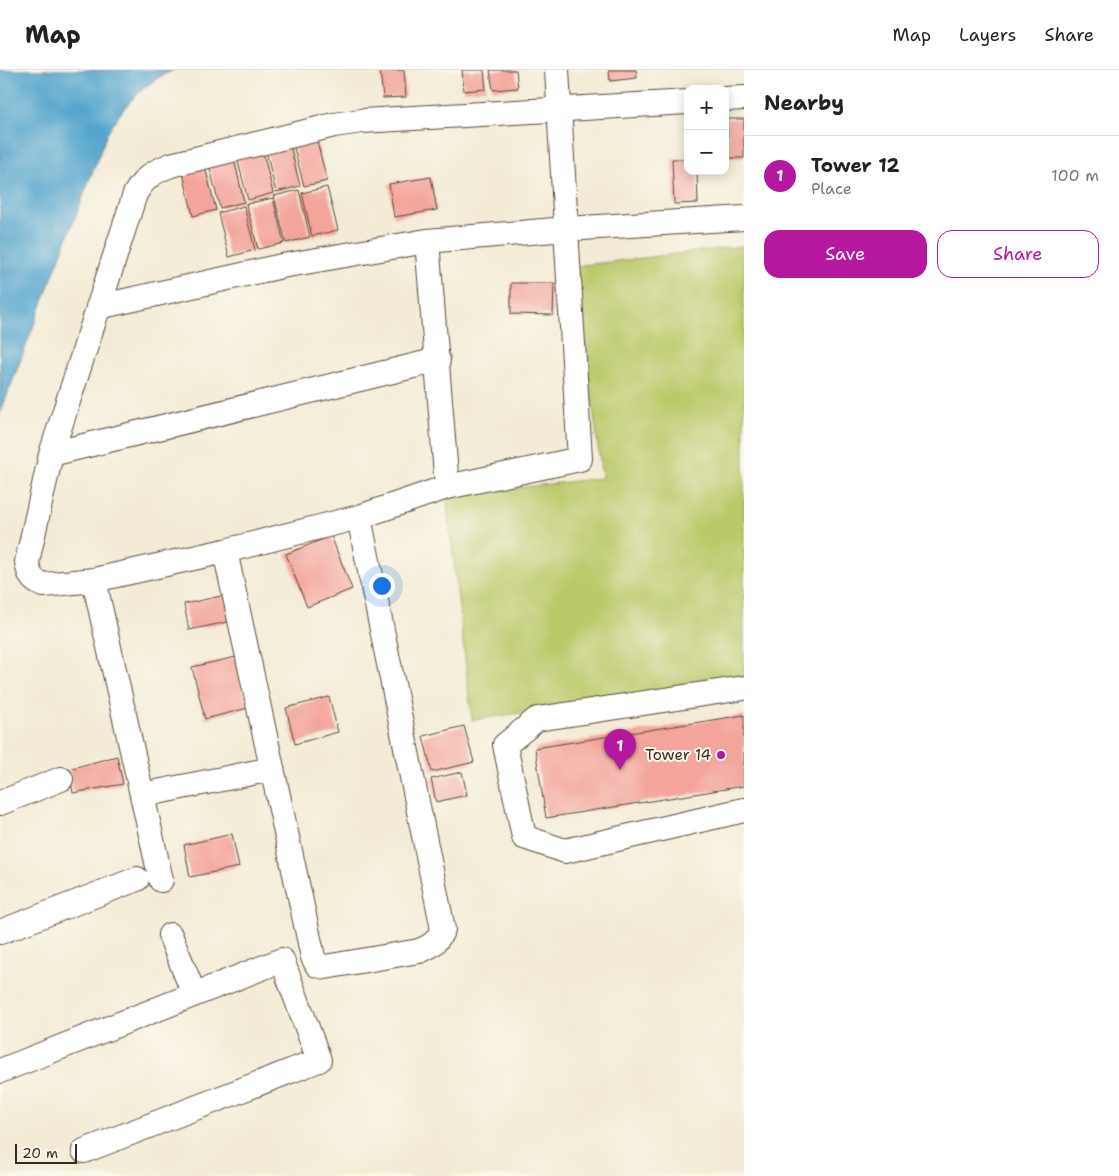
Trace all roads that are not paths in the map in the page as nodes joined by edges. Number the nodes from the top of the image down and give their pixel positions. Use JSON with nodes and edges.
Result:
{"nodes":[{"id":1,"x":557,"y":70,"type":"edge"},
{"id":2,"x":744,"y":98,"type":"edge"},
{"id":3,"x":729,"y":99,"type":"edge"},
{"id":4,"x":684,"y":102,"type":"edge"},
{"id":5,"x":559,"y":109,"type":"junction"},
{"id":6,"x":744,"y":218,"type":"edge"},
{"id":7,"x":566,"y":229,"type":"junction"},
{"id":8,"x":427,"y":241,"type":"junction"},
{"id":9,"x":98,"y":308,"type":"junction"},
{"id":10,"x":438,"y":360,"type":"junction"},
{"id":11,"x":50,"y":454,"type":"junction"},
{"id":12,"x":447,"y":487,"type":"junction"},
{"id":13,"x":359,"y":517,"type":"junction"},
{"id":14,"x":225,"y":551,"type":"junction"},
{"id":15,"x":94,"y":580,"type":"junction"},
{"id":16,"x":744,"y":688,"type":"edge"},
{"id":17,"x":272,"y":769,"type":"junction"},
{"id":18,"x":61,"y":779,"type":"dead end"},
{"id":19,"x":142,"y":795,"type":"junction"},
{"id":20,"x":0,"y":803,"type":"edge"},
{"id":21,"x":744,"y":810,"type":"edge"},
{"id":22,"x":137,"y":879,"type":"dead end"},
{"id":23,"x":161,"y":880,"type":"dead end"},
{"id":24,"x":0,"y":932,"type":"edge"},
{"id":25,"x":170,"y":935,"type":"dead end"},
{"id":26,"x":194,"y":994,"type":"junction"},
{"id":27,"x":0,"y":1070,"type":"edge"},
{"id":28,"x":84,"y":1150,"type":"dead end"}],
"edges":[{"from":1,"to":5,"type":"street"},
{"from":2,"to":3,"type":"street"},
{"from":4,"to":5,"type":"street"},
{"from":5,"to":7,"type":"street"},
{"from":5,"to":9,"type":"street"},
{"from":6,"to":7,"type":"street"},
{"from":7,"to":8,"type":"street"},
{"from":7,"to":12,"type":"street"},
{"from":8,"to":9,"type":"street"},
{"from":8,"to":10,"type":"street"},
{"from":9,"to":11,"type":"street"},
{"from":10,"to":11,"type":"street"},
{"from":10,"to":12,"type":"street"},
{"from":11,"to":15,"type":"street"},
{"from":12,"to":13,"type":"street"},
{"from":13,"to":14,"type":"street"},
{"from":13,"to":17,"type":"street"},
{"from":14,"to":15,"type":"street"},
{"from":14,"to":17,"type":"street"},
{"from":15,"to":19,"type":"street"},
{"from":16,"to":21,"type":"street"},
{"from":17,"to":19,"type":"street"},
{"from":18,"to":20,"type":"street"},
{"from":19,"to":23,"type":"street"},
{"from":22,"to":24,"type":"street"},
{"from":25,"to":26,"type":"street"},
{"from":26,"to":27,"type":"street"},
{"from":26,"to":28,"type":"street"}]}
